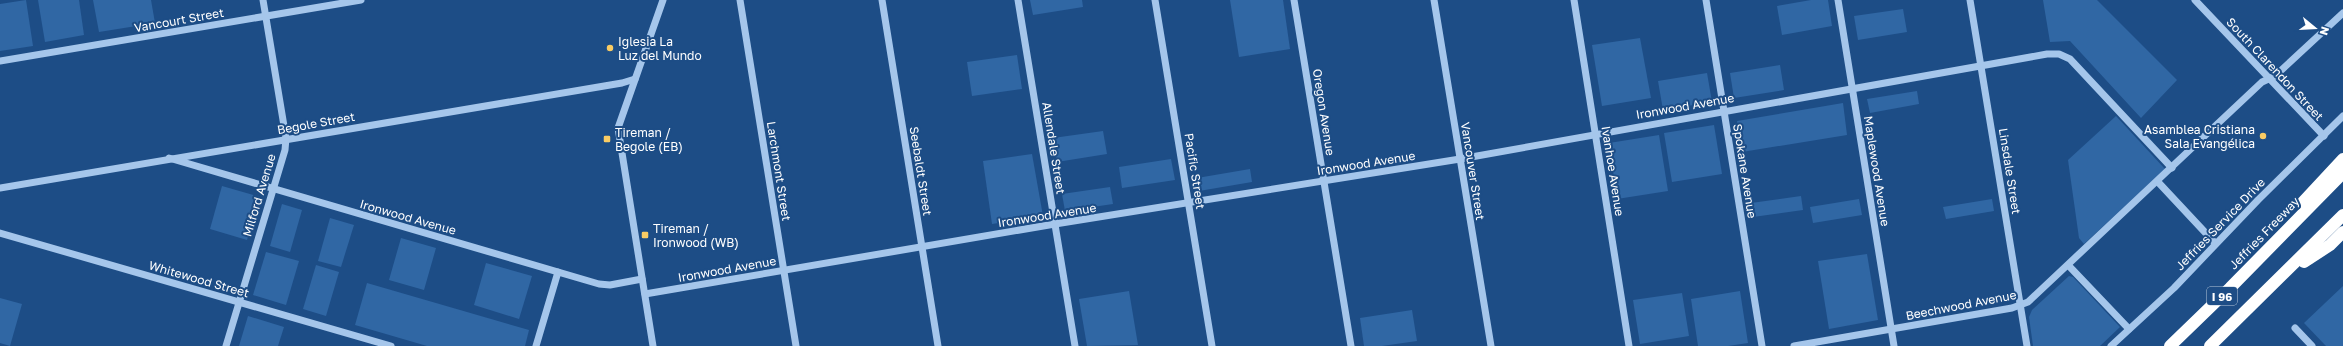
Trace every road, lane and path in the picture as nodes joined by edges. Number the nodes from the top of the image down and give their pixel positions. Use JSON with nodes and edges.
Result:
{"nodes":[{"id":1,"x":263,"y":0,"type":"edge"},
{"id":2,"x":362,"y":0,"type":"edge"},
{"id":3,"x":663,"y":0,"type":"edge"},
{"id":4,"x":740,"y":0,"type":"edge"},
{"id":5,"x":882,"y":0,"type":"edge"},
{"id":6,"x":1018,"y":0,"type":"edge"},
{"id":7,"x":1156,"y":0,"type":"edge"},
{"id":8,"x":1294,"y":0,"type":"edge"},
{"id":9,"x":1434,"y":0,"type":"edge"},
{"id":10,"x":1574,"y":0,"type":"edge"},
{"id":11,"x":1706,"y":0,"type":"edge"},
{"id":12,"x":1838,"y":0,"type":"edge"},
{"id":13,"x":1970,"y":0,"type":"edge"},
{"id":14,"x":2194,"y":0,"type":"edge"},
{"id":15,"x":2343,"y":13,"type":"edge"},
{"id":16,"x":266,"y":16,"type":"junction"},
{"id":17,"x":0,"y":61,"type":"edge"},
{"id":18,"x":1982,"y":66,"type":"junction"},
{"id":19,"x":636,"y":79,"type":"junction"},
{"id":20,"x":2269,"y":79,"type":"junction"},
{"id":21,"x":1853,"y":89,"type":"junction"},
{"id":22,"x":1724,"y":111,"type":"junction"},
{"id":23,"x":2343,"y":116,"type":"edge"},
{"id":24,"x":1595,"y":133,"type":"junction"},
{"id":25,"x":2324,"y":136,"type":"junction"},
{"id":26,"x":286,"y":138,"type":"junction"},
{"id":27,"x":168,"y":158,"type":"junction"},
{"id":28,"x":1460,"y":159,"type":"junction"},
{"id":29,"x":2343,"y":159,"type":"edge"},
{"id":30,"x":2172,"y":168,"type":"junction"},
{"id":31,"x":2343,"y":173,"type":"edge"},
{"id":32,"x":1324,"y":181,"type":"junction"},
{"id":33,"x":2158,"y":182,"type":"junction"},
{"id":34,"x":0,"y":188,"type":"edge"},
{"id":35,"x":272,"y":189,"type":"junction"},
{"id":36,"x":1189,"y":203,"type":"junction"},
{"id":37,"x":2343,"y":215,"type":"edge"},
{"id":38,"x":1055,"y":224,"type":"junction"},
{"id":39,"x":2343,"y":232,"type":"edge"},
{"id":40,"x":0,"y":233,"type":"edge"},
{"id":41,"x":2215,"y":243,"type":"junction"},
{"id":42,"x":2272,"y":244,"type":"junction"},
{"id":43,"x":922,"y":247,"type":"junction"},
{"id":44,"x":2069,"y":266,"type":"junction"},
{"id":45,"x":784,"y":270,"type":"junction"},
{"id":46,"x":558,"y":272,"type":"junction"},
{"id":47,"x":2286,"y":273,"type":"junction"},
{"id":48,"x":642,"y":279,"type":"junction"},
{"id":49,"x":645,"y":294,"type":"junction"},
{"id":50,"x":239,"y":302,"type":"junction"},
{"id":51,"x":2021,"y":306,"type":"junction"},
{"id":52,"x":2295,"y":328,"type":"dead end"},
{"id":53,"x":1891,"y":329,"type":"junction"},
{"id":54,"x":2129,"y":329,"type":"junction"},
{"id":55,"x":226,"y":346,"type":"edge"},
{"id":56,"x":391,"y":346,"type":"edge"},
{"id":57,"x":536,"y":346,"type":"edge"},
{"id":58,"x":653,"y":346,"type":"edge"},
{"id":59,"x":796,"y":346,"type":"edge"},
{"id":60,"x":938,"y":346,"type":"edge"},
{"id":61,"x":1075,"y":346,"type":"edge"},
{"id":62,"x":1212,"y":346,"type":"edge"},
{"id":63,"x":1351,"y":346,"type":"edge"},
{"id":64,"x":1491,"y":346,"type":"edge"},
{"id":65,"x":1629,"y":346,"type":"edge"},
{"id":66,"x":1762,"y":346,"type":"edge"},
{"id":67,"x":1794,"y":346,"type":"edge"},
{"id":68,"x":1894,"y":346,"type":"edge"},
{"id":69,"x":2028,"y":346,"type":"edge"},
{"id":70,"x":2111,"y":346,"type":"edge"},
{"id":71,"x":2170,"y":346,"type":"edge"},
{"id":72,"x":2210,"y":346,"type":"edge"},
{"id":73,"x":2312,"y":346,"type":"edge"}],
"edges":[{"from":1,"to":16,"type":"street","name":"Milford Avenue"},
{"from":2,"to":16,"type":"street","name":"Vancourt Street"},
{"from":3,"to":19,"type":"street"},
{"from":4,"to":45,"type":"street","name":"Larchmont Street"},
{"from":5,"to":43,"type":"street","name":"Seebaldt Street"},
{"from":6,"to":38,"type":"street","name":"Allendale Street"},
{"from":7,"to":36,"type":"street","name":"Pacific Street"},
{"from":8,"to":32,"type":"street","name":"Oregon Avenue"},
{"from":9,"to":28,"type":"street","name":"Vancouver Street"},
{"from":10,"to":24,"type":"street","name":"Ivanhoe Avenue"},
{"from":11,"to":22,"type":"street","name":"Spokane Avenue"},
{"from":12,"to":21,"type":"street","name":"Maplewood Avenue"},
{"from":13,"to":18,"type":"street","name":"Linsdale Street"},
{"from":14,"to":20,"type":"street","name":"South Clarendon Street"},
{"from":15,"to":20,"type":"street"},
{"from":16,"to":17,"type":"street","name":"Vancourt Street"},
{"from":16,"to":26,"type":"street","name":"Milford Avenue"},
{"from":18,"to":21,"type":"street","name":"Ironwood Avenue"},
{"from":18,"to":30,"type":"street","name":"Ironwood Avenue"},
{"from":18,"to":51,"type":"street","name":"Linsdale Street"},
{"from":19,"to":26,"type":"street","name":"Begole Street"},
{"from":19,"to":48,"type":"street"},
{"from":20,"to":25,"type":"street","name":"South Clarendon Street"},
{"from":20,"to":30,"type":"street"},
{"from":21,"to":22,"type":"street","name":"Ironwood Avenue"},
{"from":21,"to":53,"type":"street","name":"Maplewood Avenue"},
{"from":22,"to":24,"type":"street","name":"Ironwood Avenue"},
{"from":22,"to":66,"type":"street","name":"Spokane Avenue"},
{"from":23,"to":25,"type":"street","name":"Jeffries Service Drive"},
{"from":24,"to":28,"type":"street","name":"Ironwood Avenue"},
{"from":24,"to":65,"type":"street","name":"Ivanhoe Avenue"},
{"from":25,"to":41,"type":"street","name":"Jeffries Service Drive"},
{"from":26,"to":27,"type":"street","name":"Begole Street"},
{"from":26,"to":35,"type":"street","name":"Milford Avenue"},
{"from":27,"to":34,"type":"street","name":"Begole Street"},
{"from":27,"to":35,"type":"street","name":"Ironwood Avenue"},
{"from":28,"to":32,"type":"street","name":"Ironwood Avenue"},
{"from":28,"to":64,"type":"street","name":"Vancouver Street"},
{"from":29,"to":42,"type":"highway"},
{"from":30,"to":33,"type":"street","name":"Beechwood Avenue"},
{"from":31,"to":42,"type":"highway","name":"Jeffries Freeway","number":"I 96"},
{"from":32,"to":36,"type":"street","name":"Ironwood Avenue"},
{"from":32,"to":63,"type":"street","name":"Oregon Avenue"},
{"from":33,"to":41,"type":"street"},
{"from":33,"to":44,"type":"street","name":"Beechwood Avenue"},
{"from":35,"to":46,"type":"street","name":"Ironwood Avenue"},
{"from":35,"to":50,"type":"street","name":"Milford Avenue"},
{"from":36,"to":38,"type":"street","name":"Ironwood Avenue"},
{"from":36,"to":62,"type":"street","name":"Pacific Street"},
{"from":37,"to":47,"type":"highway","number":"I 96"},
{"from":38,"to":43,"type":"street","name":"Ironwood Avenue"},
{"from":38,"to":61,"type":"street","name":"Allendale Street"},
{"from":39,"to":47,"type":"highway"},
{"from":40,"to":50,"type":"street","name":"Whitewood Street"},
{"from":41,"to":54,"type":"street","name":"Jeffries Service Drive"},
{"from":42,"to":71,"type":"highway","name":"Jeffries Freeway","number":"I 96"},
{"from":43,"to":45,"type":"street","name":"Ironwood Avenue"},
{"from":43,"to":60,"type":"street","name":"Seebaldt Street"},
{"from":44,"to":51,"type":"street","name":"Beechwood Avenue"},
{"from":44,"to":54,"type":"street"},
{"from":45,"to":49,"type":"street","name":"Ironwood Avenue"},
{"from":45,"to":59,"type":"street","name":"Larchmont Street"},
{"from":46,"to":48,"type":"street","name":"Ironwood Avenue"},
{"from":46,"to":57,"type":"street"},
{"from":47,"to":72,"type":"highway","number":"I 96"},
{"from":48,"to":49,"type":"street"},
{"from":49,"to":58,"type":"street"},
{"from":50,"to":55,"type":"street","name":"Milford Avenue"},
{"from":50,"to":56,"type":"street","name":"Whitewood Street"},
{"from":51,"to":53,"type":"street","name":"Beechwood Avenue"},
{"from":51,"to":69,"type":"street","name":"Linsdale Street"},
{"from":52,"to":73,"type":"street"},
{"from":53,"to":67,"type":"street","name":"Beechwood Avenue"},
{"from":53,"to":68,"type":"street","name":"Maplewood Avenue"},
{"from":54,"to":70,"type":"street","name":"Jeffries Service Drive"}]}
